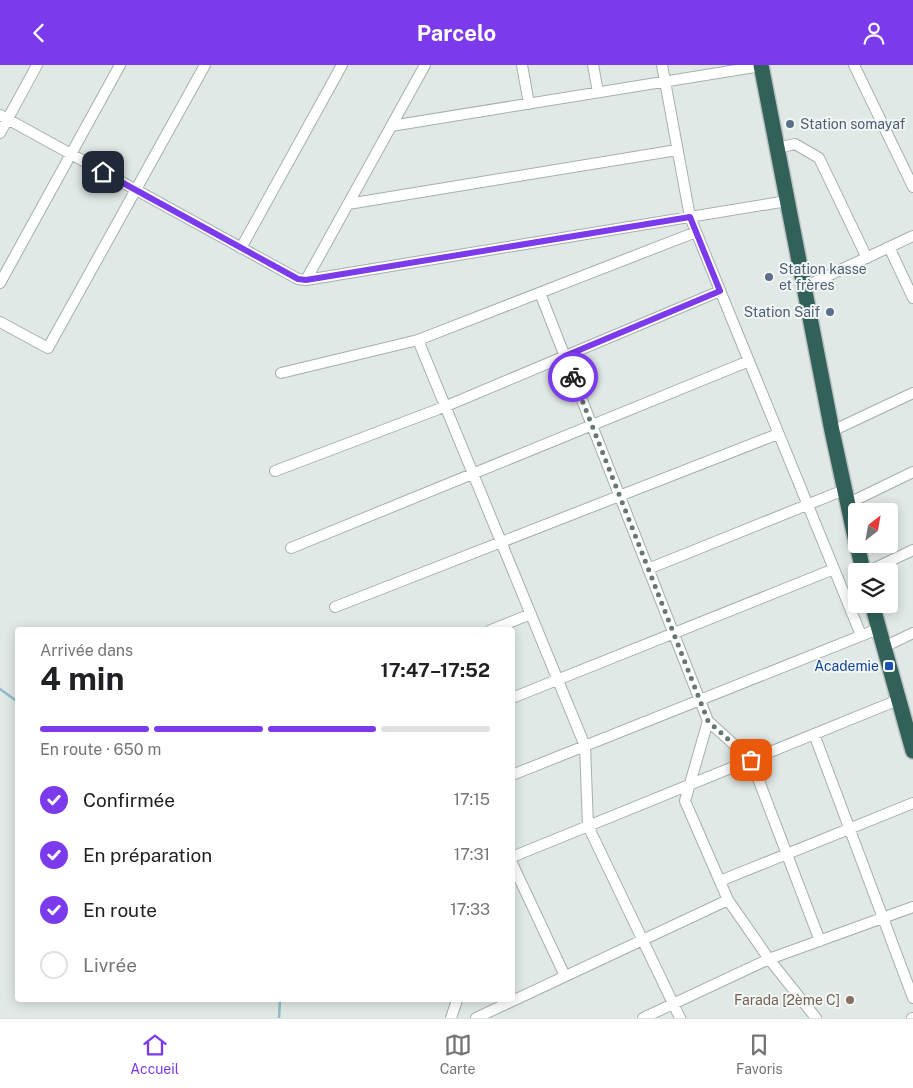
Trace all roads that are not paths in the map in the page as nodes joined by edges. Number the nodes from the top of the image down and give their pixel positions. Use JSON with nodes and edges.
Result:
{"nodes":[{"id":1,"x":37,"y":65,"type":"edge"},
{"id":2,"x":120,"y":65,"type":"edge"},
{"id":3,"x":204,"y":65,"type":"edge"},
{"id":4,"x":342,"y":65,"type":"edge"},
{"id":5,"x":425,"y":65,"type":"edge"},
{"id":6,"x":522,"y":65,"type":"edge"},
{"id":7,"x":594,"y":65,"type":"edge"},
{"id":8,"x":662,"y":65,"type":"edge"},
{"id":9,"x":761,"y":65,"type":"edge"},
{"id":10,"x":854,"y":65,"type":"edge"},
{"id":11,"x":665,"y":81,"type":"junction"},
{"id":12,"x":598,"y":92,"type":"junction"},
{"id":13,"x":529,"y":104,"type":"junction"},
{"id":14,"x":4,"y":117,"type":"edge"},
{"id":15,"x":391,"y":126,"type":"junction"},
{"id":16,"x":0,"y":133,"type":"edge"},
{"id":17,"x":776,"y":148,"type":"junction"},
{"id":18,"x":677,"y":150,"type":"junction"},
{"id":19,"x":71,"y":154,"type":"junction"},
{"id":20,"x":913,"y":187,"type":"edge"},
{"id":21,"x":136,"y":190,"type":"junction"},
{"id":22,"x":787,"y":201,"type":"junction"},
{"id":23,"x":348,"y":205,"type":"junction"},
{"id":24,"x":690,"y":217,"type":"junction"},
{"id":25,"x":696,"y":233,"type":"junction"},
{"id":26,"x":913,"y":236,"type":"edge"},
{"id":27,"x":889,"y":247,"type":"junction"},
{"id":28,"x":240,"y":248,"type":"junction"},
{"id":29,"x":867,"y":258,"type":"junction"},
{"id":30,"x":306,"y":280,"type":"junction"},
{"id":31,"x":0,"y":283,"type":"edge"},
{"id":32,"x":804,"y":287,"type":"junction"},
{"id":33,"x":720,"y":291,"type":"junction"},
{"id":34,"x":540,"y":293,"type":"junction"},
{"id":35,"x":913,"y":298,"type":"edge"},
{"id":36,"x":0,"y":322,"type":"edge"},
{"id":37,"x":418,"y":340,"type":"junction"},
{"id":38,"x":565,"y":356,"type":"junction"},
{"id":39,"x":749,"y":361,"type":"junction"},
{"id":40,"x":281,"y":373,"type":"dead end"},
{"id":41,"x":913,"y":393,"type":"edge"},
{"id":42,"x":444,"y":407,"type":"junction"},
{"id":43,"x":592,"y":425,"type":"junction"},
{"id":44,"x":832,"y":431,"type":"junction"},
{"id":45,"x":778,"y":433,"type":"junction"},
{"id":46,"x":275,"y":471,"type":"dead end"},
{"id":47,"x":913,"y":472,"type":"edge"},
{"id":48,"x":472,"y":474,"type":"junction"},
{"id":49,"x":620,"y":495,"type":"junction"},
{"id":50,"x":846,"y":497,"type":"junction"},
{"id":51,"x":808,"y":505,"type":"junction"},
{"id":52,"x":848,"y":506,"type":"edge"},
{"id":53,"x":501,"y":542,"type":"junction"},
{"id":54,"x":291,"y":548,"type":"dead end"},
{"id":55,"x":913,"y":550,"type":"edge"},
{"id":56,"x":886,"y":563,"type":"edge"},
{"id":57,"x":648,"y":569,"type":"junction"},
{"id":58,"x":834,"y":569,"type":"junction"},
{"id":59,"x":335,"y":607,"type":"dead end"},
{"id":60,"x":874,"y":613,"type":"edge"},
{"id":61,"x":531,"y":614,"type":"junction"},
{"id":62,"x":498,"y":627,"type":"edge"},
{"id":63,"x":878,"y":629,"type":"junction"},
{"id":64,"x":674,"y":633,"type":"junction"},
{"id":65,"x":913,"y":633,"type":"edge"},
{"id":66,"x":861,"y":635,"type":"junction"},
{"id":67,"x":882,"y":647,"type":"junction"},
{"id":68,"x":558,"y":680,"type":"junction"},
{"id":69,"x":515,"y":697,"type":"edge"},
{"id":70,"x":700,"y":700,"type":"junction"},
{"id":71,"x":898,"y":700,"type":"junction"},
{"id":72,"x":708,"y":721,"type":"junction"},
{"id":73,"x":814,"y":735,"type":"junction"},
{"id":74,"x":585,"y":746,"type":"junction"},
{"id":75,"x":913,"y":751,"type":"edge"},
{"id":76,"x":751,"y":760,"type":"junction"},
{"id":77,"x":515,"y":774,"type":"edge"},
{"id":78,"x":690,"y":785,"type":"junction"},
{"id":79,"x":913,"y":803,"type":"edge"},
{"id":80,"x":588,"y":826,"type":"junction"},
{"id":81,"x":849,"y":829,"type":"junction"},
{"id":82,"x":787,"y":854,"type":"junction"},
{"id":83,"x":515,"y":856,"type":"edge"},
{"id":84,"x":515,"y":869,"type":"edge"},
{"id":85,"x":720,"y":881,"type":"junction"},
{"id":86,"x":728,"y":900,"type":"junction"},
{"id":87,"x":913,"y":907,"type":"edge"},
{"id":88,"x":883,"y":919,"type":"junction"},
{"id":89,"x":642,"y":940,"type":"junction"},
{"id":90,"x":820,"y":941,"type":"junction"},
{"id":91,"x":769,"y":959,"type":"junction"},
{"id":92,"x":565,"y":976,"type":"junction"},
{"id":93,"x":913,"y":998,"type":"edge"},
{"id":94,"x":515,"y":1000,"type":"edge"},
{"id":95,"x":456,"y":1002,"type":"edge"},
{"id":96,"x":510,"y":1002,"type":"edge"},
{"id":97,"x":673,"y":1004,"type":"junction"},
{"id":98,"x":451,"y":1018,"type":"edge"},
{"id":99,"x":476,"y":1018,"type":"edge"},
{"id":100,"x":643,"y":1018,"type":"edge"},
{"id":101,"x":680,"y":1018,"type":"edge"},
{"id":102,"x":816,"y":1018,"type":"edge"}],
"edges":[{"from":1,"to":14,"type":"street"},
{"from":2,"to":19,"type":"street"},
{"from":3,"to":21,"type":"street"},
{"from":4,"to":28,"type":"street"},
{"from":5,"to":15,"type":"street"},
{"from":6,"to":13,"type":"street"},
{"from":7,"to":12,"type":"street"},
{"from":8,"to":11,"type":"street"},
{"from":9,"to":11,"type":"street"},
{"from":9,"to":17,"type":"highway"},
{"from":10,"to":20,"type":"street"},
{"from":11,"to":12,"type":"street"},
{"from":11,"to":18,"type":"street"},
{"from":12,"to":13,"type":"street"},
{"from":13,"to":15,"type":"street"},
{"from":14,"to":16,"type":"street"},
{"from":14,"to":19,"type":"street"},
{"from":15,"to":23,"type":"street"},
{"from":17,"to":22,"type":"highway"},
{"from":17,"to":29,"type":"street"},
{"from":18,"to":23,"type":"street"},
{"from":18,"to":24,"type":"street"},
{"from":19,"to":21,"type":"street"},
{"from":19,"to":31,"type":"street"},
{"from":21,"to":28,"type":"street"},
{"from":21,"to":36,"type":"street"},
{"from":22,"to":24,"type":"street"},
{"from":22,"to":32,"type":"highway"},
{"from":23,"to":30,"type":"street"},
{"from":24,"to":25,"type":"street"},
{"from":24,"to":30,"type":"street"},
{"from":25,"to":33,"type":"street"},
{"from":25,"to":34,"type":"street"},
{"from":26,"to":27,"type":"street"},
{"from":27,"to":29,"type":"street"},
{"from":27,"to":35,"type":"street"},
{"from":28,"to":30,"type":"street"},
{"from":29,"to":32,"type":"street"},
{"from":32,"to":44,"type":"highway"},
{"from":33,"to":38,"type":"street"},
{"from":33,"to":39,"type":"street"},
{"from":34,"to":37,"type":"street"},
{"from":34,"to":38,"type":"street"},
{"from":37,"to":40,"type":"street"},
{"from":37,"to":42,"type":"street"},
{"from":38,"to":42,"type":"street"},
{"from":38,"to":43,"type":"street"},
{"from":39,"to":43,"type":"street"},
{"from":39,"to":45,"type":"street"},
{"from":41,"to":44,"type":"street"},
{"from":42,"to":46,"type":"street"},
{"from":42,"to":48,"type":"street"},
{"from":43,"to":48,"type":"street"},
{"from":43,"to":49,"type":"street"},
{"from":44,"to":50,"type":"highway"},
{"from":45,"to":49,"type":"street"},
{"from":45,"to":51,"type":"street"},
{"from":47,"to":50,"type":"street"},
{"from":48,"to":53,"type":"street"},
{"from":48,"to":54,"type":"street"},
{"from":49,"to":53,"type":"street"},
{"from":49,"to":57,"type":"street"},
{"from":50,"to":51,"type":"street"},
{"from":50,"to":52,"type":"highway"},
{"from":51,"to":57,"type":"street"},
{"from":51,"to":58,"type":"street"},
{"from":53,"to":59,"type":"street"},
{"from":53,"to":61,"type":"street"},
{"from":55,"to":56,"type":"street"},
{"from":57,"to":64,"type":"street"},
{"from":58,"to":64,"type":"street"},
{"from":58,"to":66,"type":"street"},
{"from":60,"to":63,"type":"highway"},
{"from":61,"to":62,"type":"street"},
{"from":61,"to":68,"type":"street"},
{"from":63,"to":66,"type":"street"},
{"from":63,"to":67,"type":"highway"},
{"from":64,"to":68,"type":"street"},
{"from":64,"to":70,"type":"street"},
{"from":65,"to":67,"type":"street"},
{"from":66,"to":70,"type":"street"},
{"from":67,"to":71,"type":"highway"},
{"from":68,"to":69,"type":"street"},
{"from":68,"to":74,"type":"street"},
{"from":70,"to":72,"type":"street"},
{"from":70,"to":74,"type":"street"},
{"from":71,"to":73,"type":"street"},
{"from":71,"to":75,"type":"highway"},
{"from":72,"to":76,"type":"street"},
{"from":72,"to":78,"type":"street"},
{"from":73,"to":76,"type":"street"},
{"from":73,"to":81,"type":"street"},
{"from":74,"to":77,"type":"street"},
{"from":74,"to":80,"type":"street"},
{"from":76,"to":78,"type":"street"},
{"from":76,"to":82,"type":"street"},
{"from":78,"to":80,"type":"street"},
{"from":78,"to":85,"type":"street"},
{"from":79,"to":81,"type":"street"},
{"from":80,"to":83,"type":"street"},
{"from":80,"to":89,"type":"street"},
{"from":81,"to":82,"type":"street"},
{"from":81,"to":88,"type":"street"},
{"from":82,"to":85,"type":"street"},
{"from":82,"to":90,"type":"street"},
{"from":84,"to":92,"type":"street"},
{"from":85,"to":86,"type":"street"},
{"from":86,"to":89,"type":"street"},
{"from":86,"to":91,"type":"street"},
{"from":87,"to":88,"type":"street"},
{"from":88,"to":90,"type":"street"},
{"from":88,"to":93,"type":"street"},
{"from":89,"to":92,"type":"street"},
{"from":89,"to":97,"type":"street"},
{"from":90,"to":91,"type":"street"},
{"from":91,"to":97,"type":"street"},
{"from":91,"to":102,"type":"street"},
{"from":92,"to":94,"type":"street"},
{"from":95,"to":98,"type":"street"},
{"from":96,"to":99,"type":"street"},
{"from":97,"to":100,"type":"street"},
{"from":97,"to":101,"type":"street"}]}
